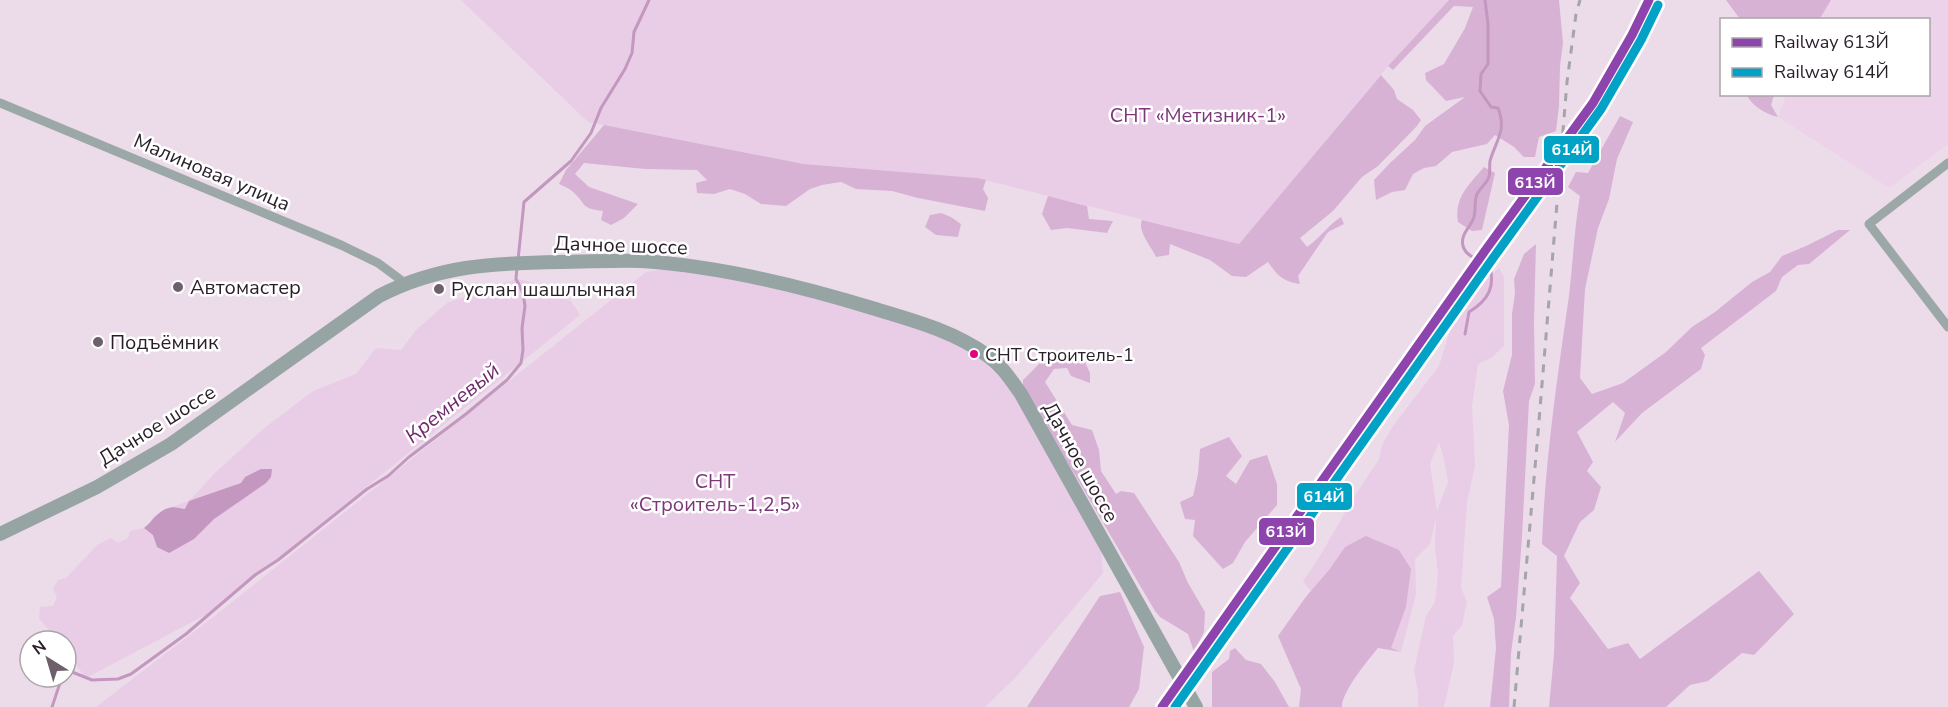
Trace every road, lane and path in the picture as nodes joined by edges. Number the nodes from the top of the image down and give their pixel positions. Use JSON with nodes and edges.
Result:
{"nodes":[{"id":1,"x":0,"y":103,"type":"edge"},
{"id":2,"x":1948,"y":163,"type":"edge"},
{"id":3,"x":405,"y":283,"type":"junction"},
{"id":4,"x":1948,"y":327,"type":"edge"},
{"id":5,"x":0,"y":534,"type":"edge"},
{"id":6,"x":1196,"y":707,"type":"edge"}],
"edges":[{"from":1,"to":3,"type":"street","name":"Малиновая улица"},
{"from":2,"to":4,"type":"street"},
{"from":3,"to":5,"type":"main road","name":"Дачное шоссе"},
{"from":3,"to":6,"type":"main road","name":"Дачное шоссе"}]}
